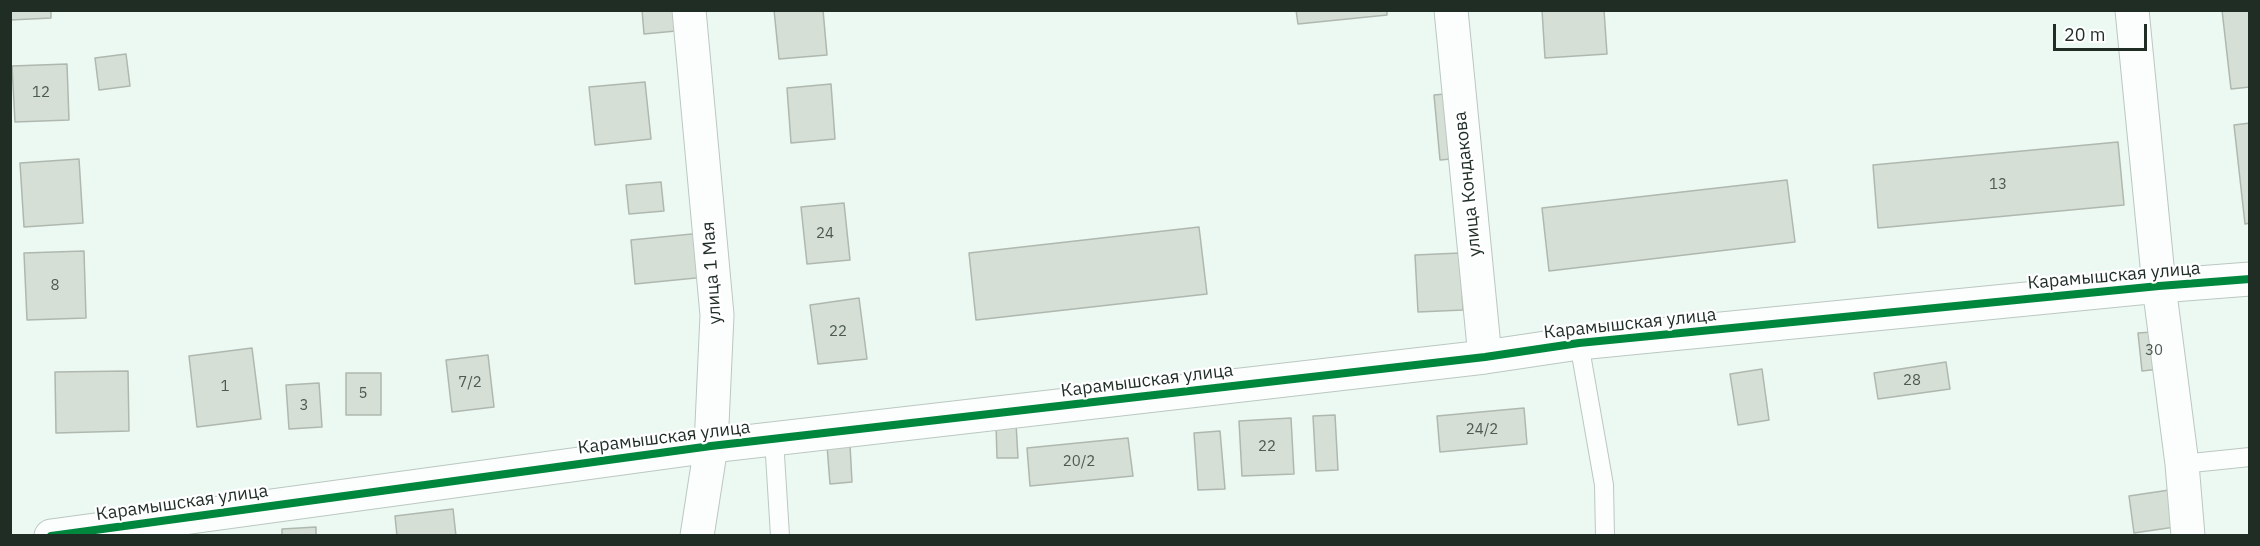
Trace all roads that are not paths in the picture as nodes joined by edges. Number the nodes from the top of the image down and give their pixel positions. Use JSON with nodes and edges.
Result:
{"nodes":[{"id":1,"x":689,"y":10,"type":"edge"},
{"id":2,"x":1451,"y":10,"type":"edge"},
{"id":3,"x":2132,"y":10,"type":"edge"},
{"id":4,"x":2250,"y":279,"type":"edge"},
{"id":5,"x":2159,"y":286,"type":"junction"},
{"id":6,"x":1579,"y":343,"type":"junction"},
{"id":7,"x":1485,"y":357,"type":"junction"},
{"id":8,"x":774,"y":439,"type":"junction"},
{"id":9,"x":711,"y":446,"type":"junction"},
{"id":10,"x":2250,"y":457,"type":"edge"},
{"id":11,"x":2182,"y":464,"type":"junction"},
{"id":12,"x":51,"y":536,"type":"edge"},
{"id":13,"x":698,"y":536,"type":"edge"},
{"id":14,"x":780,"y":536,"type":"edge"},
{"id":15,"x":1605,"y":536,"type":"edge"},
{"id":16,"x":2188,"y":536,"type":"edge"}],
"edges":[{"from":1,"to":9,"type":"street","name":"улица 1 Мая"},
{"from":2,"to":7,"type":"street","name":"улица Кондакова"},
{"from":3,"to":5,"type":"street"},
{"from":4,"to":5,"type":"street","name":"Карамышская улица"},
{"from":5,"to":6,"type":"street","name":"Карамышская улица"},
{"from":5,"to":11,"type":"street"},
{"from":6,"to":7,"type":"street","name":"Карамышская улица"},
{"from":6,"to":15,"type":"lane"},
{"from":7,"to":8,"type":"street","name":"Карамышская улица"},
{"from":8,"to":9,"type":"street","name":"Карамышская улица"},
{"from":8,"to":14,"type":"lane"},
{"from":9,"to":12,"type":"street","name":"Карамышская улица"},
{"from":9,"to":13,"type":"street","name":"улица 1 Мая"},
{"from":10,"to":11,"type":"lane"},
{"from":11,"to":16,"type":"street"}]}
